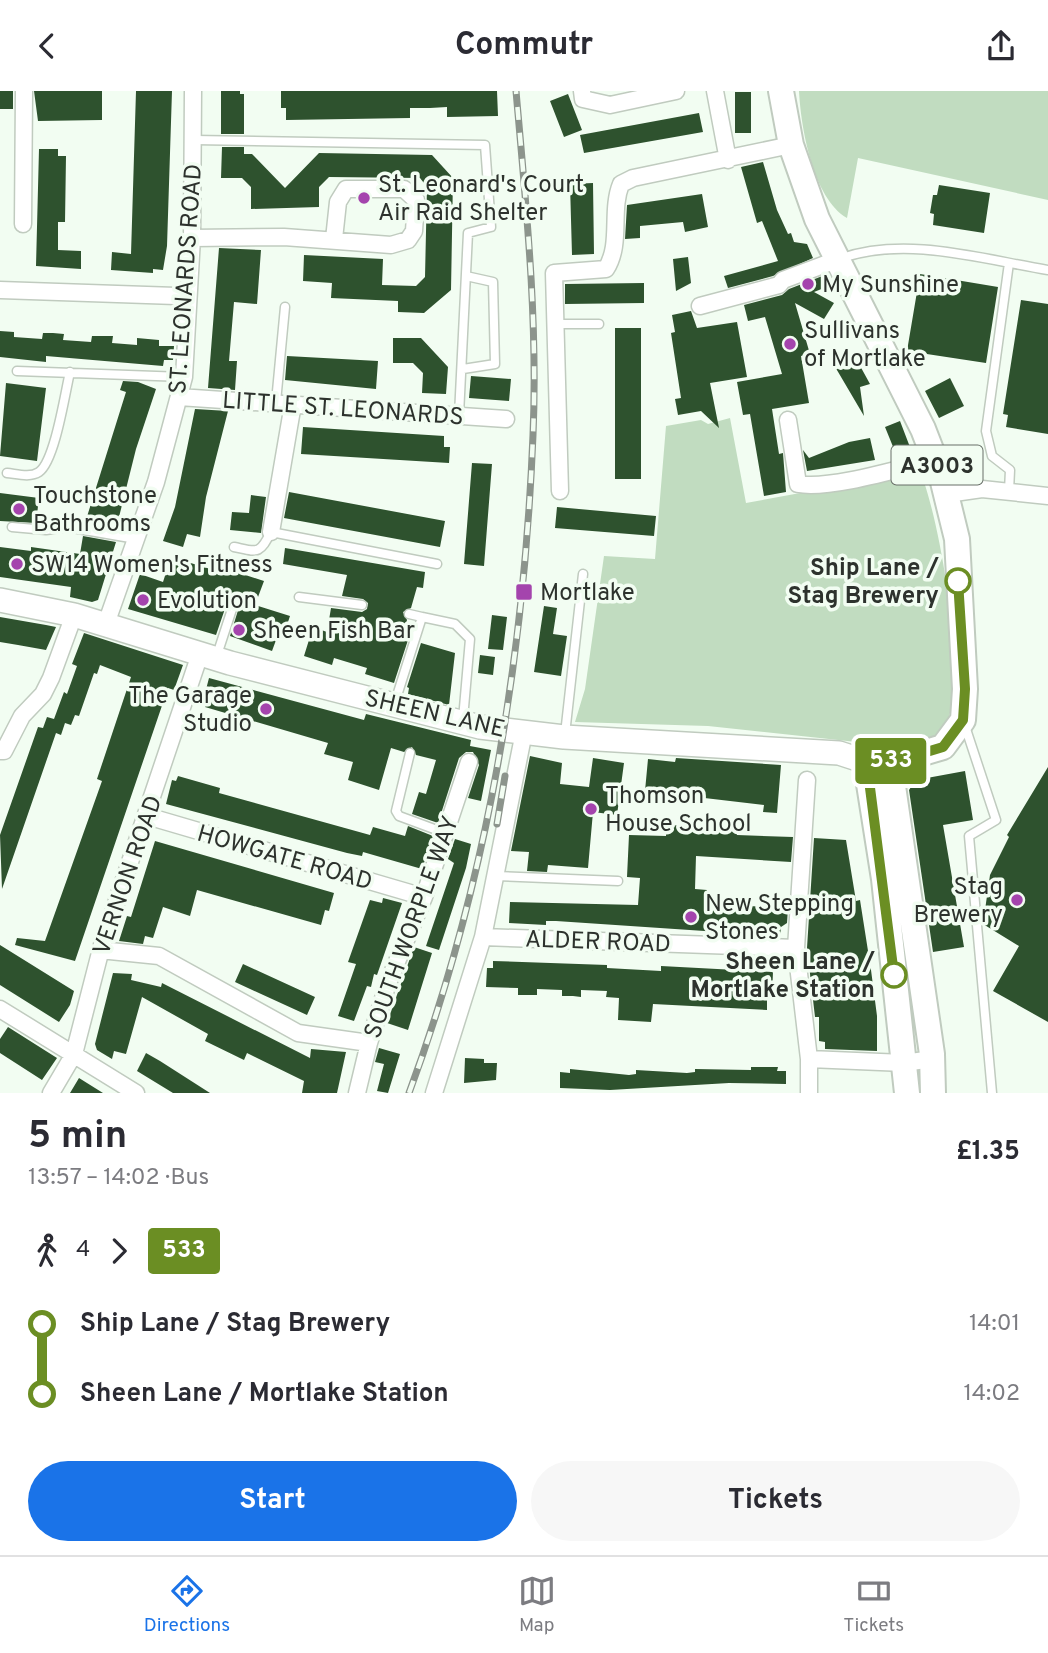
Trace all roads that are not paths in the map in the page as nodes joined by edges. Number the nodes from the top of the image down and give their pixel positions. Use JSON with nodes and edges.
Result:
{"nodes":[{"id":1,"x":24,"y":91,"type":"edge"},
{"id":2,"x":193,"y":91,"type":"edge"},
{"id":3,"x":582,"y":91,"type":"edge"},
{"id":4,"x":676,"y":91,"type":"edge"},
{"id":5,"x":715,"y":91,"type":"edge"},
{"id":6,"x":781,"y":91,"type":"edge"},
{"id":7,"x":194,"y":140,"type":"junction"},
{"id":8,"x":791,"y":145,"type":"junction"},
{"id":9,"x":728,"y":160,"type":"junction"},
{"id":10,"x":23,"y":224,"type":"dead end"},
{"id":11,"x":192,"y":238,"type":"junction"},
{"id":12,"x":334,"y":239,"type":"junction"},
{"id":13,"x":839,"y":259,"type":"junction"},
{"id":14,"x":1009,"y":263,"type":"junction"},
{"id":15,"x":1048,"y":270,"type":"edge"},
{"id":16,"x":466,"y":276,"type":"junction"},
{"id":17,"x":0,"y":290,"type":"edge"},
{"id":18,"x":176,"y":296,"type":"dead end"},
{"id":19,"x":700,"y":306,"type":"dead end"},
{"id":20,"x":285,"y":307,"type":"dead end"},
{"id":21,"x":556,"y":324,"type":"junction"},
{"id":22,"x":599,"y":324,"type":"dead end"},
{"id":23,"x":463,"y":369,"type":"junction"},
{"id":24,"x":17,"y":371,"type":"dead end"},
{"id":25,"x":70,"y":372,"type":"junction"},
{"id":26,"x":184,"y":377,"type":"junction"},
{"id":27,"x":179,"y":397,"type":"junction"},
{"id":28,"x":284,"y":403,"type":"junction"},
{"id":29,"x":459,"y":415,"type":"junction"},
{"id":30,"x":506,"y":419,"type":"dead end"},
{"id":31,"x":788,"y":420,"type":"dead end"},
{"id":32,"x":935,"y":460,"type":"junction"},
{"id":33,"x":7,"y":473,"type":"dead end"},
{"id":34,"x":560,"y":491,"type":"dead end"},
{"id":35,"x":1009,"y":491,"type":"junction"},
{"id":36,"x":947,"y":494,"type":"junction"},
{"id":37,"x":1048,"y":496,"type":"edge"},
{"id":38,"x":12,"y":527,"type":"dead end"},
{"id":39,"x":271,"y":532,"type":"junction"},
{"id":40,"x":136,"y":539,"type":"junction"},
{"id":41,"x":234,"y":547,"type":"dead end"},
{"id":42,"x":437,"y":564,"type":"dead end"},
{"id":43,"x":583,"y":574,"type":"dead end"},
{"id":44,"x":299,"y":597,"type":"dead end"},
{"id":45,"x":0,"y":600,"type":"edge"},
{"id":46,"x":234,"y":603,"type":"dead end"},
{"id":47,"x":362,"y":605,"type":"dead end"},
{"id":48,"x":409,"y":614,"type":"dead end"},
{"id":49,"x":74,"y":615,"type":"junction"},
{"id":50,"x":422,"y":617,"type":"junction"},
{"id":51,"x":106,"y":624,"type":"junction"},
{"id":52,"x":208,"y":656,"type":"junction"},
{"id":53,"x":394,"y":705,"type":"junction"},
{"id":54,"x":963,"y":720,"type":"junction"},
{"id":55,"x":464,"y":723,"type":"junction"},
{"id":56,"x":524,"y":732,"type":"junction"},
{"id":57,"x":564,"y":737,"type":"junction"},
{"id":58,"x":410,"y":753,"type":"dead end"},
{"id":59,"x":1,"y":755,"type":"edge"},
{"id":60,"x":469,"y":762,"type":"dead end"},
{"id":61,"x":880,"y":766,"type":"junction"},
{"id":62,"x":807,"y":780,"type":"dead end"},
{"id":63,"x":147,"y":816,"type":"junction"},
{"id":64,"x":445,"y":833,"type":"junction"},
{"id":65,"x":495,"y":876,"type":"junction"},
{"id":66,"x":618,"y":881,"type":"dead end"},
{"id":67,"x":424,"y":897,"type":"junction"},
{"id":68,"x":483,"y":937,"type":"junction"},
{"id":69,"x":796,"y":948,"type":"junction"},
{"id":70,"x":100,"y":950,"type":"junction"},
{"id":71,"x":0,"y":1009,"type":"edge"},
{"id":72,"x":369,"y":1043,"type":"junction"},
{"id":73,"x":74,"y":1054,"type":"junction"},
{"id":74,"x":809,"y":1059,"type":"junction"},
{"id":75,"x":932,"y":1059,"type":"junction"},
{"id":76,"x":904,"y":1062,"type":"junction"},
{"id":77,"x":51,"y":1093,"type":"edge"},
{"id":78,"x":136,"y":1093,"type":"edge"},
{"id":79,"x":357,"y":1093,"type":"edge"},
{"id":80,"x":434,"y":1093,"type":"edge"},
{"id":81,"x":809,"y":1093,"type":"edge"},
{"id":82,"x":907,"y":1093,"type":"edge"},
{"id":83,"x":933,"y":1093,"type":"edge"},
{"id":84,"x":992,"y":1093,"type":"edge"}],
"edges":[{"from":1,"to":10,"type":"street"},
{"from":2,"to":7,"type":"street","name":"ST. LEONARDS ROAD"},
{"from":3,"to":4,"type":"street"},
{"from":5,"to":9,"type":"street"},
{"from":6,"to":8,"type":"main road","number":"A3003"},
{"from":7,"to":11,"type":"street","name":"ST. LEONARDS ROAD"},
{"from":7,"to":16,"type":"lane"},
{"from":8,"to":9,"type":"street"},
{"from":8,"to":13,"type":"main road","number":"A3003"},
{"from":9,"to":21,"type":"street"},
{"from":11,"to":12,"type":"street"},
{"from":11,"to":26,"type":"street","name":"ST. LEONARDS ROAD"},
{"from":12,"to":12,"type":"street"},
{"from":13,"to":14,"type":"lane"},
{"from":13,"to":19,"type":"street"},
{"from":13,"to":32,"type":"main road","number":"A3003"},
{"from":14,"to":15,"type":"lane"},
{"from":14,"to":35,"type":"lane"},
{"from":16,"to":23,"type":"lane"},
{"from":16,"to":23,"type":"lane"},
{"from":17,"to":18,"type":"street"},
{"from":20,"to":28,"type":"lane"},
{"from":21,"to":22,"type":"lane"},
{"from":21,"to":34,"type":"street"},
{"from":23,"to":29,"type":"lane"},
{"from":24,"to":25,"type":"lane"},
{"from":25,"to":26,"type":"lane"},
{"from":25,"to":33,"type":"lane"},
{"from":26,"to":27,"type":"street","name":"ST. LEONARDS ROAD"},
{"from":27,"to":28,"type":"street","name":"LITTLE ST. LEONARDS"},
{"from":27,"to":40,"type":"street","name":"ST. LEONARDS ROAD"},
{"from":28,"to":29,"type":"street","name":"LITTLE ST. LEONARDS"},
{"from":28,"to":39,"type":"street"},
{"from":29,"to":30,"type":"street","name":"LITTLE ST. LEONARDS"},
{"from":31,"to":32,"type":"street"},
{"from":32,"to":36,"type":"main road","number":"A3003"},
{"from":35,"to":36,"type":"street"},
{"from":35,"to":37,"type":"street"},
{"from":36,"to":54,"type":"main road","number":"A3003"},
{"from":38,"to":40,"type":"lane"},
{"from":39,"to":41,"type":"lane"},
{"from":39,"to":42,"type":"lane"},
{"from":40,"to":51,"type":"street","name":"ST. LEONARDS ROAD"},
{"from":43,"to":57,"type":"lane"},
{"from":44,"to":47,"type":"lane"},
{"from":45,"to":49,"type":"main road","name":"SHEEN LANE"},
{"from":46,"to":52,"type":"lane"},
{"from":48,"to":50,"type":"lane"},
{"from":49,"to":51,"type":"main road","name":"SHEEN LANE"},
{"from":49,"to":59,"type":"street"},
{"from":50,"to":53,"type":"lane"},
{"from":50,"to":55,"type":"lane"},
{"from":51,"to":52,"type":"main road","name":"SHEEN LANE"},
{"from":52,"to":53,"type":"main road","name":"SHEEN LANE"},
{"from":52,"to":63,"type":"street","name":"VERNON ROAD"},
{"from":53,"to":55,"type":"main road","name":"SHEEN LANE"},
{"from":54,"to":61,"type":"main road"},
{"from":54,"to":84,"type":"lane"},
{"from":55,"to":56,"type":"main road","name":"SHEEN LANE"},
{"from":56,"to":57,"type":"main road","name":"SHEEN LANE"},
{"from":56,"to":65,"type":"street"},
{"from":57,"to":61,"type":"main road","name":"SHEEN LANE"},
{"from":58,"to":64,"type":"lane"},
{"from":60,"to":64,"type":"street","name":"SOUTH WORPLE WAY"},
{"from":61,"to":75,"type":"main road"},
{"from":61,"to":76,"type":"main road"},
{"from":62,"to":69,"type":"street"},
{"from":63,"to":67,"type":"street","name":"HOWGATE ROAD"},
{"from":63,"to":70,"type":"street","name":"VERNON ROAD"},
{"from":64,"to":67,"type":"street","name":"SOUTH WORPLE WAY"},
{"from":65,"to":66,"type":"lane"},
{"from":65,"to":68,"type":"street"},
{"from":67,"to":72,"type":"street","name":"SOUTH WORPLE WAY"},
{"from":68,"to":69,"type":"street","name":"ALDER ROAD"},
{"from":68,"to":80,"type":"street"},
{"from":69,"to":74,"type":"street"},
{"from":70,"to":72,"type":"street"},
{"from":70,"to":73,"type":"street","name":"VERNON ROAD"},
{"from":71,"to":73,"type":"street"},
{"from":72,"to":79,"type":"street","name":"SOUTH WORPLE WAY"},
{"from":73,"to":77,"type":"street","name":"VERNON ROAD"},
{"from":73,"to":78,"type":"street"},
{"from":74,"to":76,"type":"street"},
{"from":74,"to":81,"type":"street"},
{"from":75,"to":76,"type":"street"},
{"from":75,"to":83,"type":"main road"},
{"from":76,"to":82,"type":"main road"}]}
